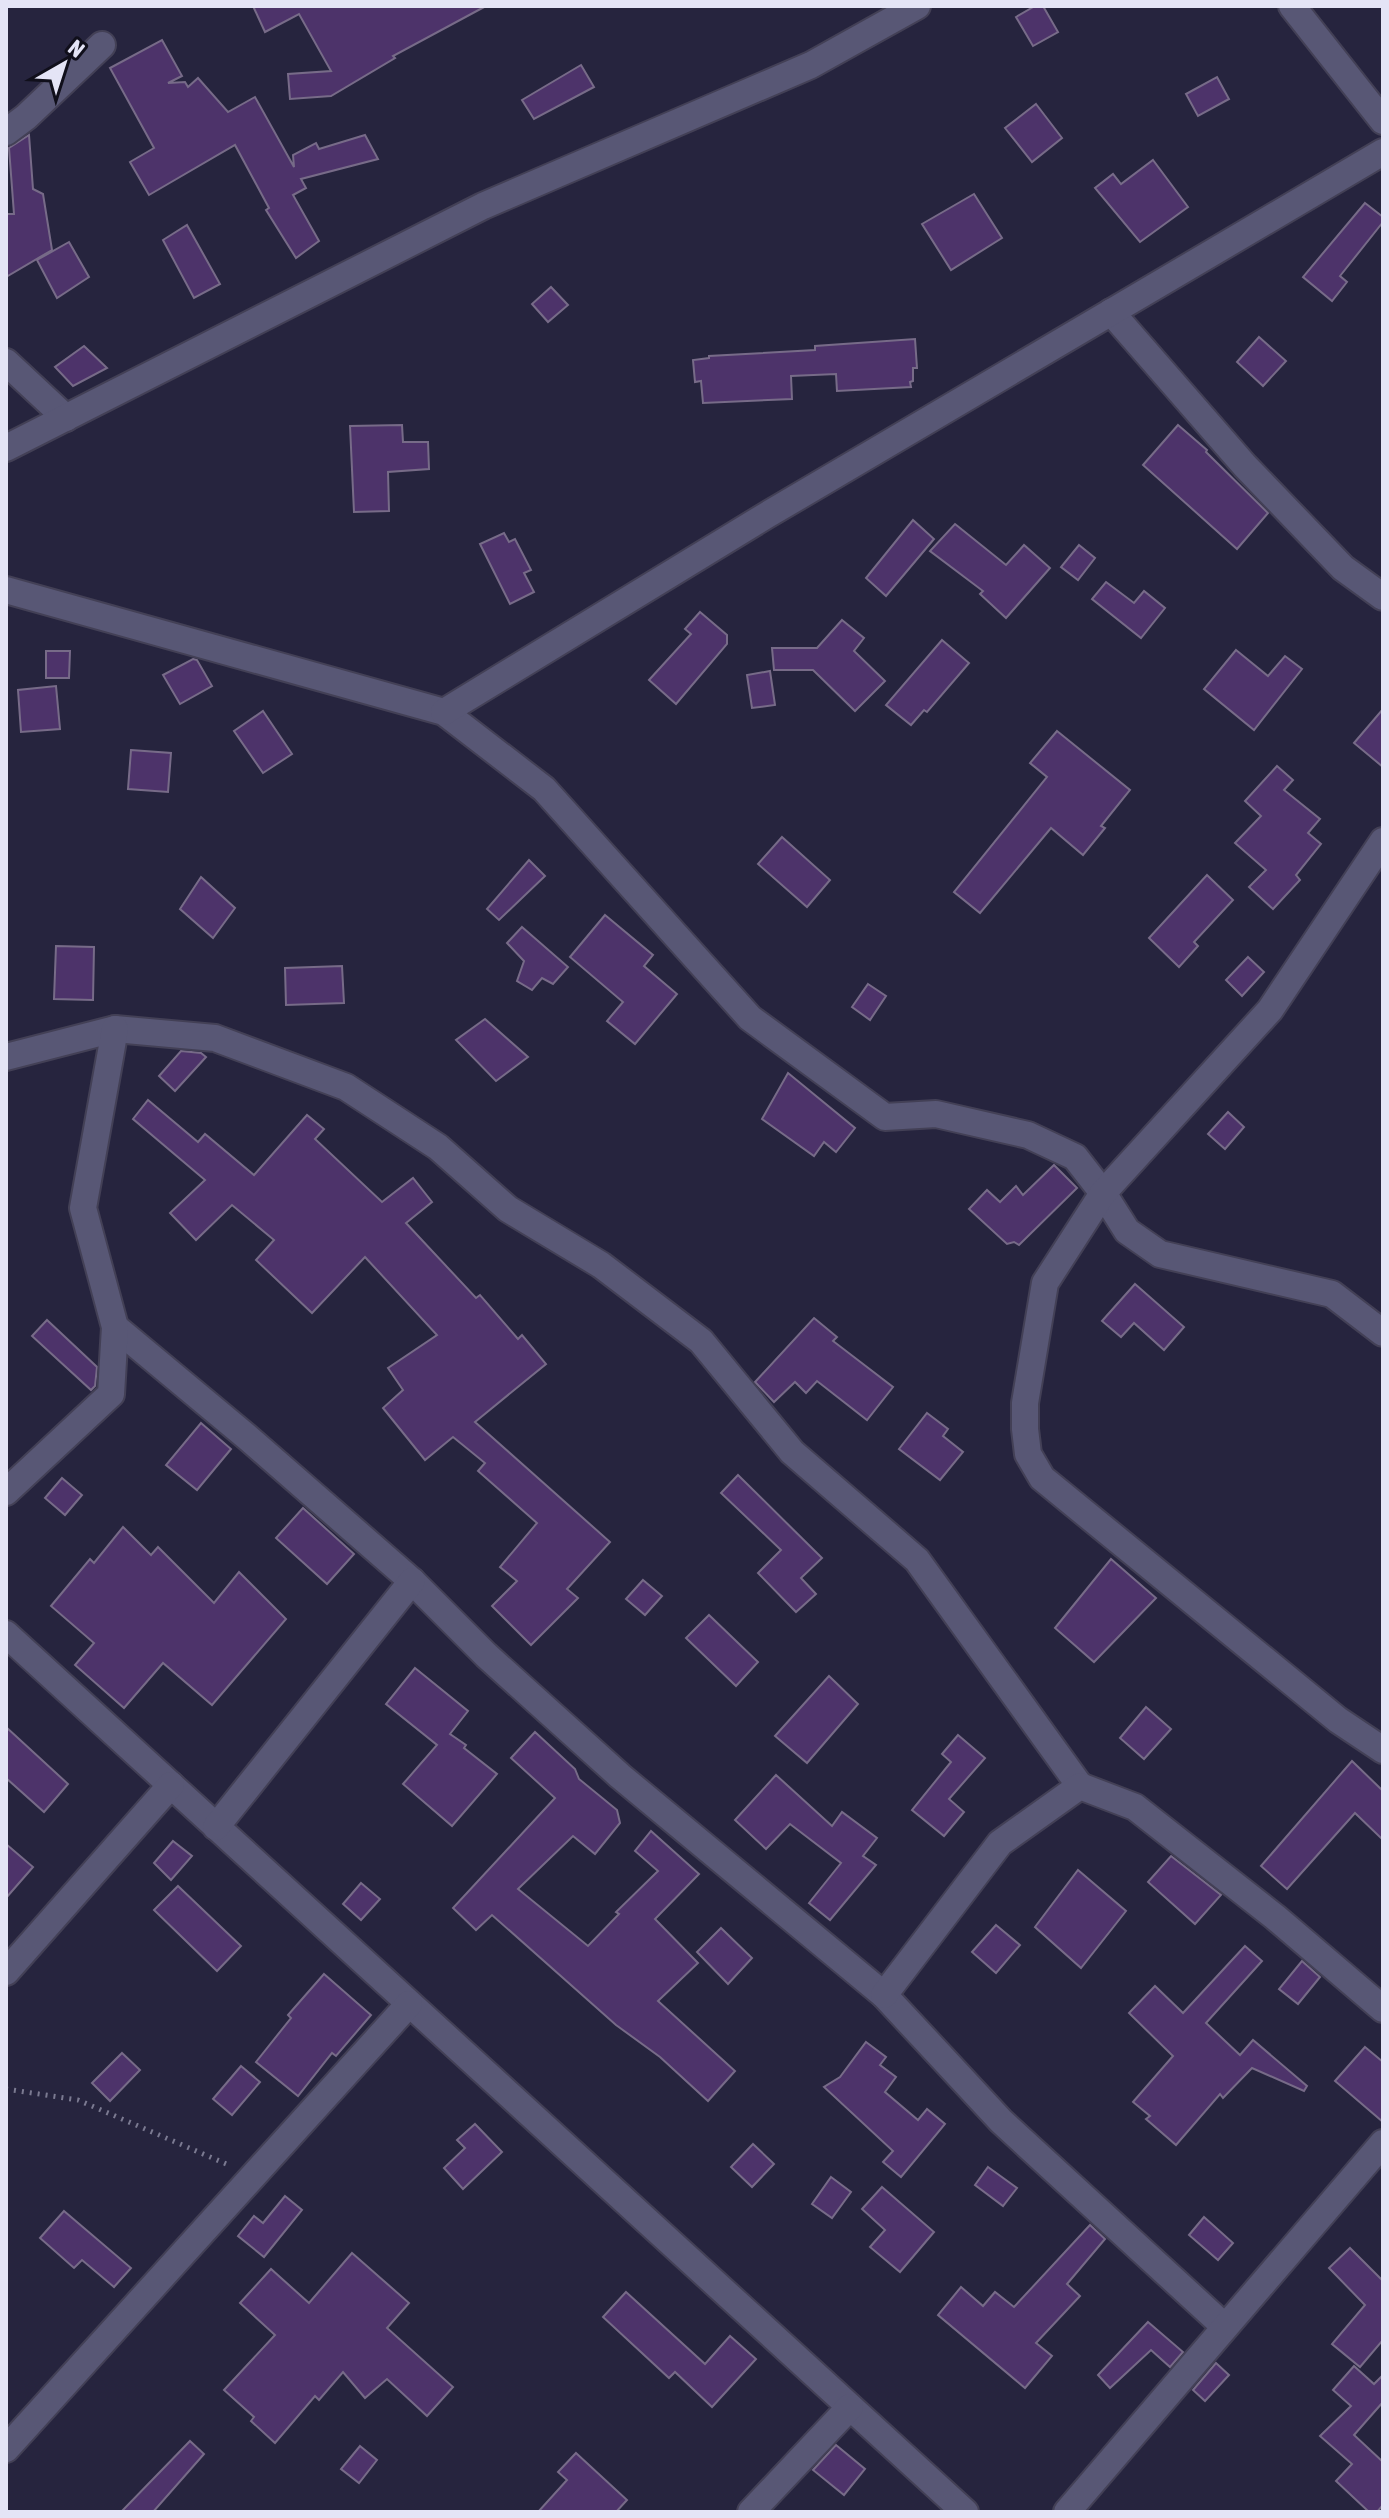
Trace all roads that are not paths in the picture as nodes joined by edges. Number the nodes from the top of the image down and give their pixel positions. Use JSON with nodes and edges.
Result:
{"nodes":[{"id":1,"x":917,"y":6,"type":"edge"},
{"id":2,"x":1292,"y":6,"type":"edge"},
{"id":3,"x":102,"y":45,"type":"dead end"},
{"id":4,"x":1383,"y":121,"type":"edge"},
{"id":5,"x":6,"y":132,"type":"edge"},
{"id":6,"x":1383,"y":152,"type":"edge"},
{"id":7,"x":1111,"y":312,"type":"junction"},
{"id":8,"x":6,"y":362,"type":"edge"},
{"id":9,"x":66,"y":418,"type":"junction"},
{"id":10,"x":6,"y":448,"type":"edge"},
{"id":11,"x":6,"y":590,"type":"edge"},
{"id":12,"x":1383,"y":597,"type":"edge"},
{"id":13,"x":444,"y":712,"type":"junction"},
{"id":14,"x":1382,"y":843,"type":"edge"},
{"id":15,"x":115,"y":1029,"type":"junction"},
{"id":16,"x":6,"y":1057,"type":"edge"},
{"id":17,"x":1103,"y":1193,"type":"junction"},
{"id":18,"x":115,"y":1327,"type":"junction"},
{"id":19,"x":1383,"y":1333,"type":"edge"},
{"id":20,"x":6,"y":1492,"type":"edge"},
{"id":21,"x":412,"y":1581,"type":"junction"},
{"id":22,"x":6,"y":1634,"type":"edge"},
{"id":23,"x":1383,"y":1750,"type":"edge"},
{"id":24,"x":171,"y":1785,"type":"junction"},
{"id":25,"x":1080,"y":1786,"type":"junction"},
{"id":26,"x":216,"y":1827,"type":"junction"},
{"id":27,"x":6,"y":1972,"type":"edge"},
{"id":28,"x":884,"y":1995,"type":"junction"},
{"id":29,"x":409,"y":2004,"type":"junction"},
{"id":30,"x":1383,"y":2009,"type":"edge"},
{"id":31,"x":1383,"y":2143,"type":"edge"},
{"id":32,"x":1225,"y":2327,"type":"junction"},
{"id":33,"x":850,"y":2407,"type":"junction"},
{"id":34,"x":6,"y":2449,"type":"edge"},
{"id":35,"x":751,"y":2512,"type":"edge"},
{"id":36,"x":965,"y":2512,"type":"edge"},
{"id":37,"x":1067,"y":2512,"type":"edge"}],
"edges":[{"from":1,"to":9,"type":"street"},
{"from":2,"to":4,"type":"street"},
{"from":3,"to":5,"type":"street"},
{"from":6,"to":7,"type":"street"},
{"from":7,"to":12,"type":"street"},
{"from":7,"to":13,"type":"street"},
{"from":8,"to":9,"type":"street"},
{"from":9,"to":10,"type":"street"},
{"from":11,"to":13,"type":"street"},
{"from":13,"to":17,"type":"street"},
{"from":14,"to":17,"type":"street"},
{"from":15,"to":16,"type":"street"},
{"from":15,"to":18,"type":"street"},
{"from":15,"to":25,"type":"street"},
{"from":17,"to":19,"type":"street"},
{"from":17,"to":23,"type":"street"},
{"from":18,"to":20,"type":"street"},
{"from":18,"to":21,"type":"street"},
{"from":21,"to":26,"type":"street"},
{"from":21,"to":28,"type":"street"},
{"from":22,"to":24,"type":"street"},
{"from":24,"to":26,"type":"street"},
{"from":24,"to":27,"type":"street"},
{"from":25,"to":28,"type":"street"},
{"from":25,"to":30,"type":"street"},
{"from":26,"to":29,"type":"street"},
{"from":28,"to":32,"type":"street"},
{"from":29,"to":33,"type":"street"},
{"from":29,"to":34,"type":"street"},
{"from":31,"to":32,"type":"street"},
{"from":32,"to":37,"type":"street"},
{"from":33,"to":35,"type":"street"},
{"from":33,"to":36,"type":"street"}]}
